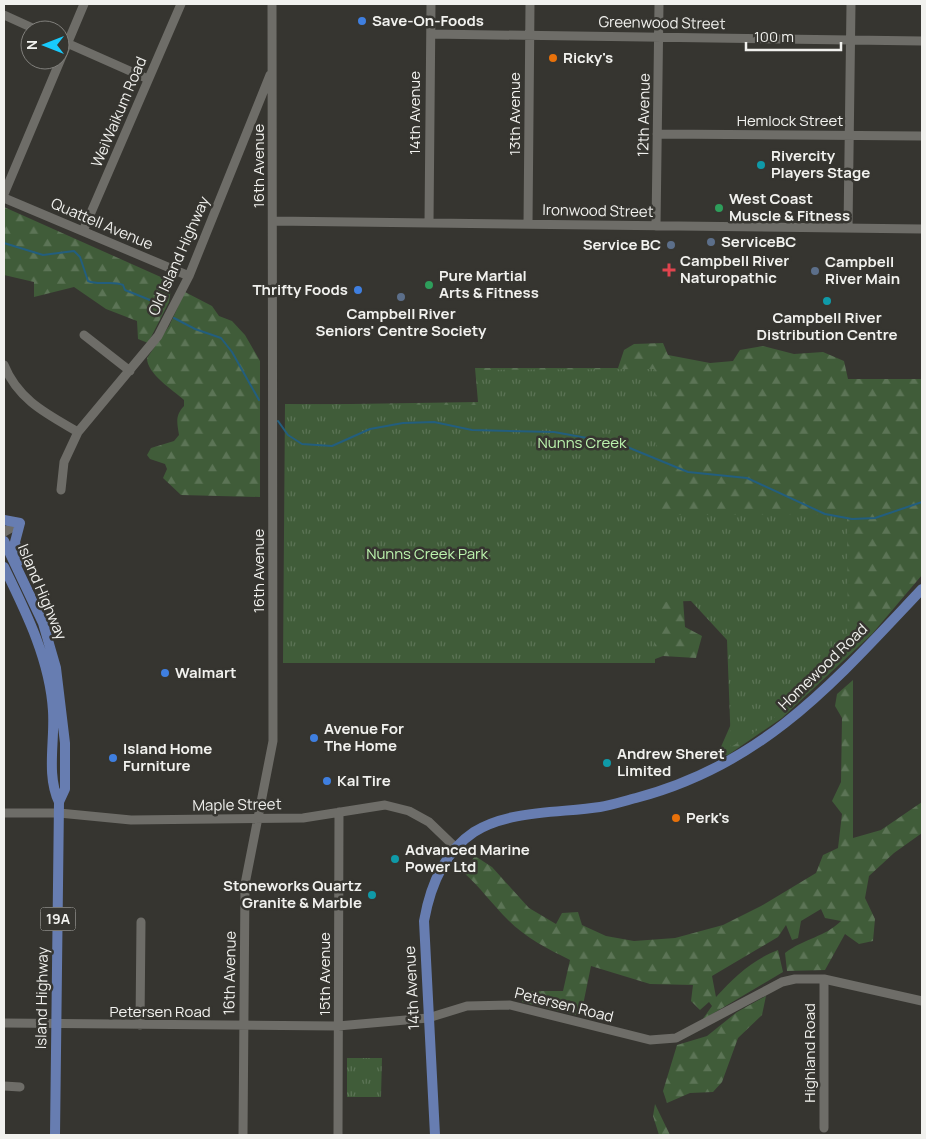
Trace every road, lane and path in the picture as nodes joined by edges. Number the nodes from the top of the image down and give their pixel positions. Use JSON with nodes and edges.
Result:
{"nodes":[{"id":1,"x":84,"y":4,"type":"edge"},
{"id":2,"x":181,"y":4,"type":"edge"},
{"id":3,"x":272,"y":4,"type":"edge"},
{"id":4,"x":431,"y":4,"type":"edge"},
{"id":5,"x":530,"y":4,"type":"edge"},
{"id":6,"x":659,"y":4,"type":"edge"},
{"id":7,"x":851,"y":4,"type":"edge"},
{"id":8,"x":4,"y":15,"type":"edge"},
{"id":9,"x":20,"y":22,"type":"edge"},
{"id":10,"x":70,"y":31,"type":"edge"},
{"id":11,"x":431,"y":34,"type":"junction"},
{"id":12,"x":530,"y":36,"type":"junction"},
{"id":13,"x":658,"y":37,"type":"junction"},
{"id":14,"x":850,"y":40,"type":"junction"},
{"id":15,"x":922,"y":41,"type":"edge"},
{"id":16,"x":70,"y":45,"type":"edge"},
{"id":17,"x":53,"y":70,"type":"edge"},
{"id":18,"x":272,"y":70,"type":"junction"},
{"id":19,"x":148,"y":79,"type":"junction"},
{"id":20,"x":657,"y":134,"type":"junction"},
{"id":21,"x":850,"y":135,"type":"junction"},
{"id":22,"x":922,"y":136,"type":"edge"},
{"id":23,"x":4,"y":196,"type":"edge"},
{"id":24,"x":273,"y":221,"type":"junction"},
{"id":25,"x":429,"y":223,"type":"junction"},
{"id":26,"x":528,"y":224,"type":"junction"},
{"id":27,"x":656,"y":226,"type":"junction"},
{"id":28,"x":848,"y":228,"type":"junction"},
{"id":29,"x":922,"y":229,"type":"edge"},
{"id":30,"x":83,"y":231,"type":"junction"},
{"id":31,"x":189,"y":276,"type":"junction"},
{"id":32,"x":84,"y":335,"type":"dead end"},
{"id":33,"x":4,"y":365,"type":"edge"},
{"id":34,"x":130,"y":371,"type":"junction"},
{"id":35,"x":78,"y":432,"type":"junction"},
{"id":36,"x":60,"y":490,"type":"dead end"},
{"id":37,"x":4,"y":520,"type":"edge"},
{"id":38,"x":20,"y":523,"type":"junction"},
{"id":39,"x":4,"y":532,"type":"edge"},
{"id":40,"x":4,"y":541,"type":"edge"},
{"id":41,"x":5,"y":570,"type":"edge"},
{"id":42,"x":922,"y":589,"type":"edge"},
{"id":43,"x":43,"y":623,"type":"junction"},
{"id":44,"x":59,"y":802,"type":"junction"},
{"id":45,"x":339,"y":812,"type":"junction"},
{"id":46,"x":4,"y":813,"type":"edge"},
{"id":47,"x":59,"y":813,"type":"junction"},
{"id":48,"x":258,"y":818,"type":"junction"},
{"id":49,"x":456,"y":848,"type":"junction"},
{"id":50,"x":141,"y":922,"type":"dead end"},
{"id":51,"x":824,"y":979,"type":"junction"},
{"id":52,"x":922,"y":1001,"type":"edge"},
{"id":53,"x":428,"y":1018,"type":"junction"},
{"id":54,"x":4,"y":1024,"type":"edge"},
{"id":55,"x":57,"y":1025,"type":"junction"},
{"id":56,"x":140,"y":1025,"type":"junction"},
{"id":57,"x":243,"y":1026,"type":"junction"},
{"id":58,"x":338,"y":1026,"type":"junction"},
{"id":59,"x":4,"y":1086,"type":"edge"},
{"id":60,"x":20,"y":1087,"type":"dead end"},
{"id":61,"x":824,"y":1128,"type":"dead end"},
{"id":62,"x":55,"y":1135,"type":"edge"},
{"id":63,"x":242,"y":1135,"type":"edge"},
{"id":64,"x":338,"y":1135,"type":"edge"},
{"id":65,"x":435,"y":1135,"type":"edge"}],
"edges":[{"from":1,"to":10,"type":"street"},
{"from":2,"to":19,"type":"street","name":"WeiWaikum Road"},
{"from":3,"to":18,"type":"street","name":"16th Avenue"},
{"from":4,"to":11,"type":"street","name":"14th Avenue"},
{"from":5,"to":12,"type":"street","name":"13th Avenue"},
{"from":6,"to":13,"type":"street","name":"12th Avenue"},
{"from":7,"to":14,"type":"street"},
{"from":8,"to":9,"type":"street"},
{"from":11,"to":12,"type":"street","name":"Greenwood Street"},
{"from":11,"to":25,"type":"street","name":"14th Avenue"},
{"from":12,"to":13,"type":"street","name":"Greenwood Street"},
{"from":12,"to":26,"type":"street","name":"13th Avenue"},
{"from":13,"to":14,"type":"street","name":"Greenwood Street"},
{"from":13,"to":20,"type":"street","name":"12th Avenue"},
{"from":14,"to":15,"type":"street","name":"Greenwood Street"},
{"from":14,"to":21,"type":"street"},
{"from":16,"to":19,"type":"street"},
{"from":17,"to":23,"type":"street"},
{"from":18,"to":24,"type":"street","name":"16th Avenue"},
{"from":18,"to":31,"type":"street","name":"Old Island Highway"},
{"from":19,"to":30,"type":"street","name":"WeiWaikum Road"},
{"from":20,"to":21,"type":"street","name":"Hemlock Street"},
{"from":20,"to":27,"type":"street","name":"12th Avenue"},
{"from":21,"to":22,"type":"street","name":"Hemlock Street"},
{"from":21,"to":28,"type":"street"},
{"from":23,"to":30,"type":"street","name":"Quattell Avenue"},
{"from":24,"to":25,"type":"street","name":"Ironwood Street"},
{"from":24,"to":48,"type":"street","name":"16th Avenue"},
{"from":25,"to":26,"type":"street","name":"Ironwood Street"},
{"from":26,"to":27,"type":"street","name":"Ironwood Street"},
{"from":27,"to":28,"type":"street","name":"Ironwood Street"},
{"from":28,"to":29,"type":"street","name":"Ironwood Street"},
{"from":30,"to":31,"type":"street","name":"Quattell Avenue"},
{"from":31,"to":34,"type":"street","name":"Old Island Highway"},
{"from":32,"to":34,"type":"street"},
{"from":33,"to":35,"type":"street"},
{"from":34,"to":35,"type":"street","name":"Old Island Highway"},
{"from":35,"to":36,"type":"street","name":"Old Island Highway"},
{"from":37,"to":38,"type":"main road"},
{"from":38,"to":39,"type":"street"},
{"from":38,"to":43,"type":"main road"},
{"from":40,"to":43,"type":"main road","name":"Island Highway","number":"19A"},
{"from":41,"to":44,"type":"main road","name":"Island Highway","number":"19A"},
{"from":42,"to":49,"type":"main road","name":"Homewood Road"},
{"from":43,"to":44,"type":"main road","name":"Island Highway","number":"19A"},
{"from":44,"to":47,"type":"main road","name":"Island Highway","number":"19A"},
{"from":45,"to":48,"type":"street","name":"Maple Street"},
{"from":45,"to":49,"type":"street","name":"Maple Street"},
{"from":45,"to":58,"type":"street","name":"15th Avenue"},
{"from":46,"to":47,"type":"street","name":"Maple Street"},
{"from":47,"to":48,"type":"street","name":"Maple Street"},
{"from":47,"to":55,"type":"main road","name":"Island Highway","number":"19A"},
{"from":48,"to":57,"type":"street","name":"16th Avenue"},
{"from":49,"to":53,"type":"main road","name":"14th Avenue"},
{"from":50,"to":56,"type":"street"},
{"from":51,"to":52,"type":"street","name":"Petersen Road"},
{"from":51,"to":53,"type":"street","name":"Petersen Road"},
{"from":51,"to":61,"type":"street","name":"Highland Road"},
{"from":53,"to":58,"type":"street","name":"Petersen Road"},
{"from":53,"to":65,"type":"main road","name":"14th Avenue"},
{"from":54,"to":55,"type":"street","name":"Petersen Road"},
{"from":55,"to":56,"type":"street","name":"Petersen Road"},
{"from":55,"to":62,"type":"main road","name":"Island Highway","number":"19A"},
{"from":56,"to":57,"type":"street","name":"Petersen Road"},
{"from":57,"to":58,"type":"street","name":"Petersen Road"},
{"from":57,"to":63,"type":"street","name":"16th Avenue"},
{"from":58,"to":64,"type":"street","name":"15th Avenue"},
{"from":59,"to":60,"type":"street"}]}
